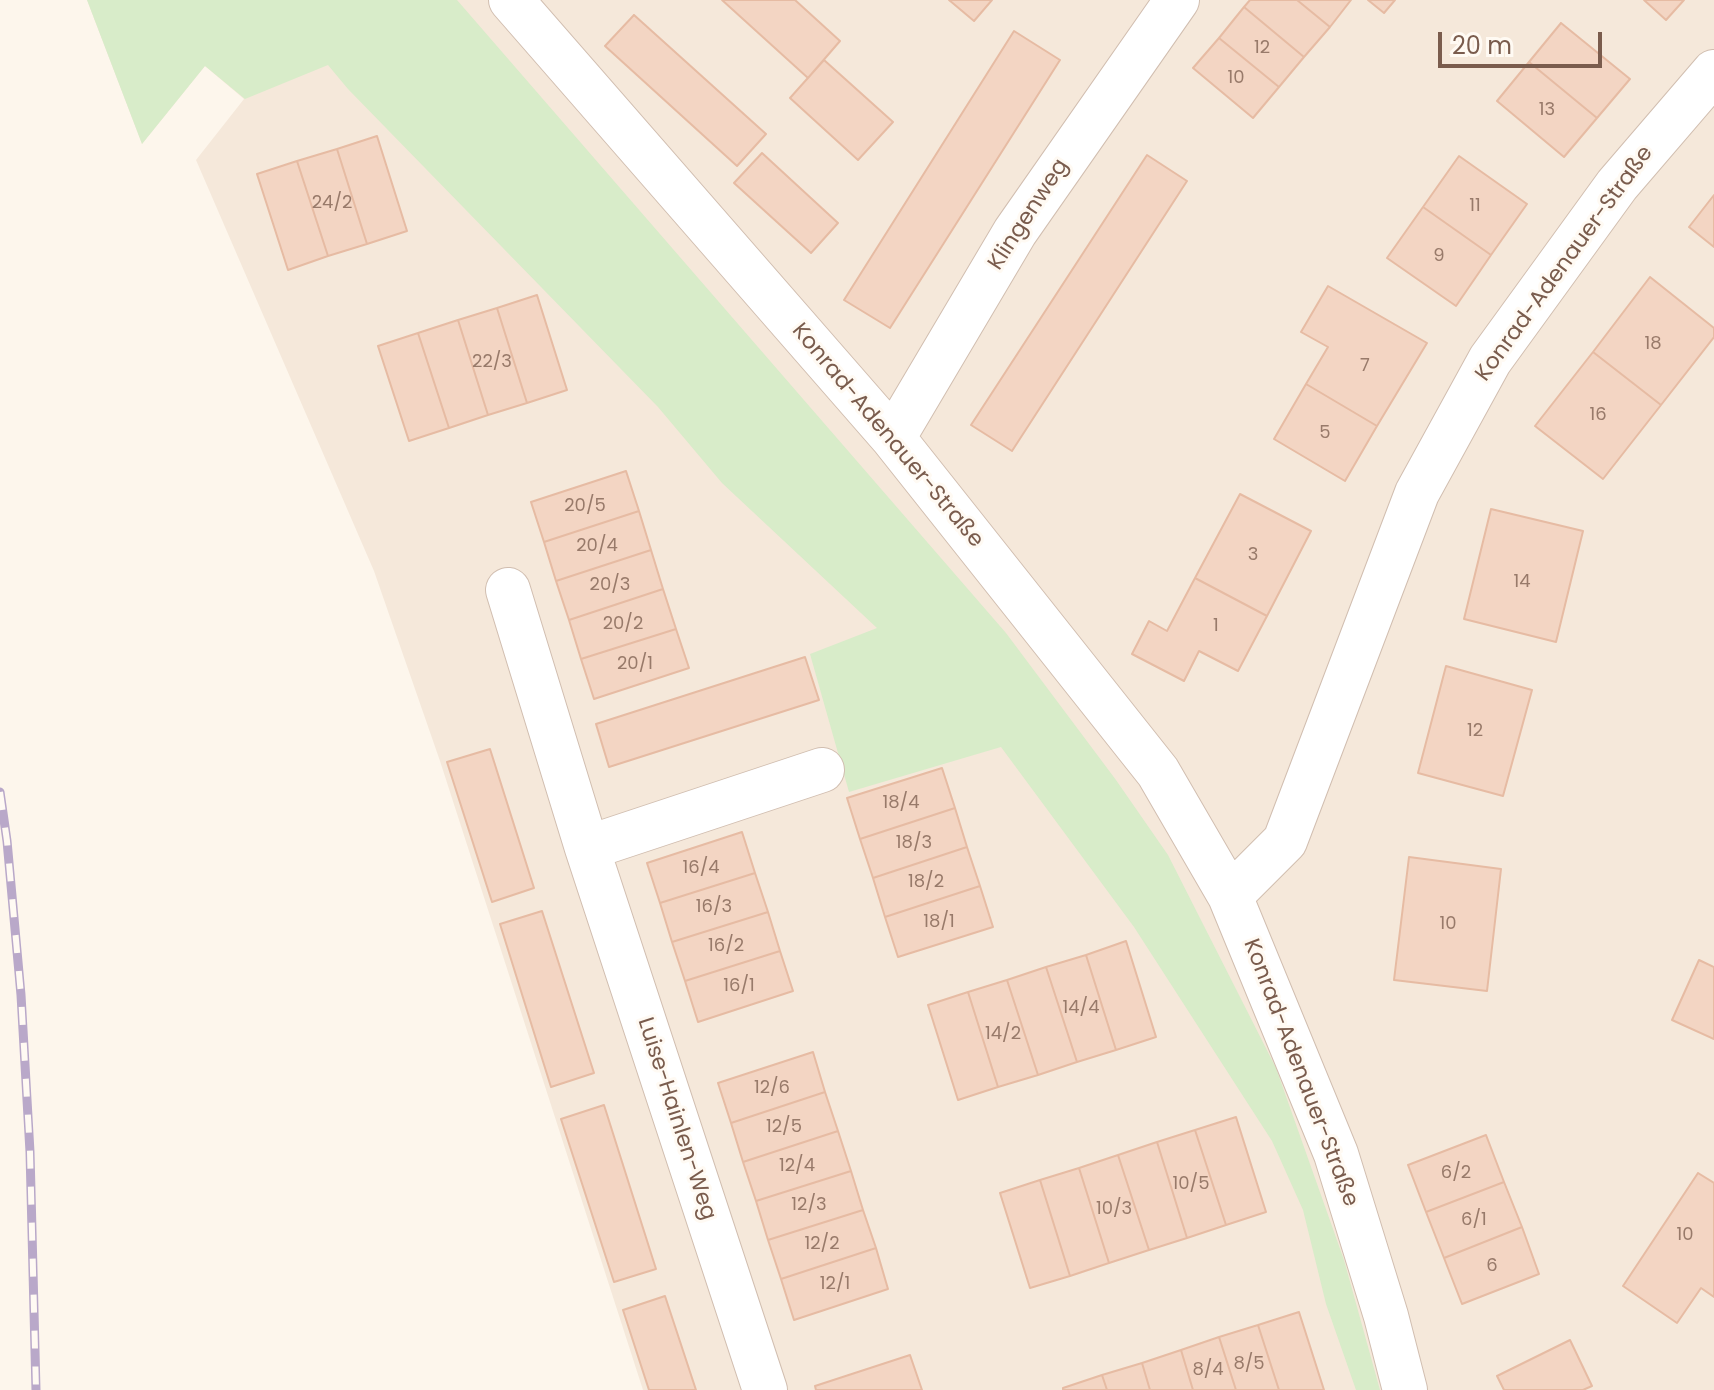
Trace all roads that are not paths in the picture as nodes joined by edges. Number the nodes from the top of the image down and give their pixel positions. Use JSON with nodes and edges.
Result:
{"nodes":[{"id":1,"x":511,"y":0,"type":"edge"},
{"id":2,"x":1177,"y":0,"type":"edge"},
{"id":3,"x":1714,"y":72,"type":"edge"},
{"id":4,"x":893,"y":438,"type":"junction"},
{"id":5,"x":508,"y":590,"type":"dead end"},
{"id":6,"x":822,"y":770,"type":"dead end"},
{"id":7,"x":587,"y":848,"type":"junction"},
{"id":8,"x":1230,"y":896,"type":"junction"},
{"id":9,"x":765,"y":1390,"type":"edge"},
{"id":10,"x":1405,"y":1390,"type":"edge"}],
"edges":[{"from":1,"to":4,"type":"street","name":"Konrad-Adenauer-Straße"},
{"from":2,"to":4,"type":"street","name":"Klingenweg"},
{"from":3,"to":8,"type":"street","name":"Konrad-Adenauer-Straße"},
{"from":4,"to":8,"type":"street","name":"Konrad-Adenauer-Straße"},
{"from":5,"to":7,"type":"street","name":"Luise-Hainlen-Weg"},
{"from":6,"to":7,"type":"street"},
{"from":7,"to":9,"type":"street","name":"Luise-Hainlen-Weg"},
{"from":8,"to":10,"type":"street","name":"Konrad-Adenauer-Straße"}]}
